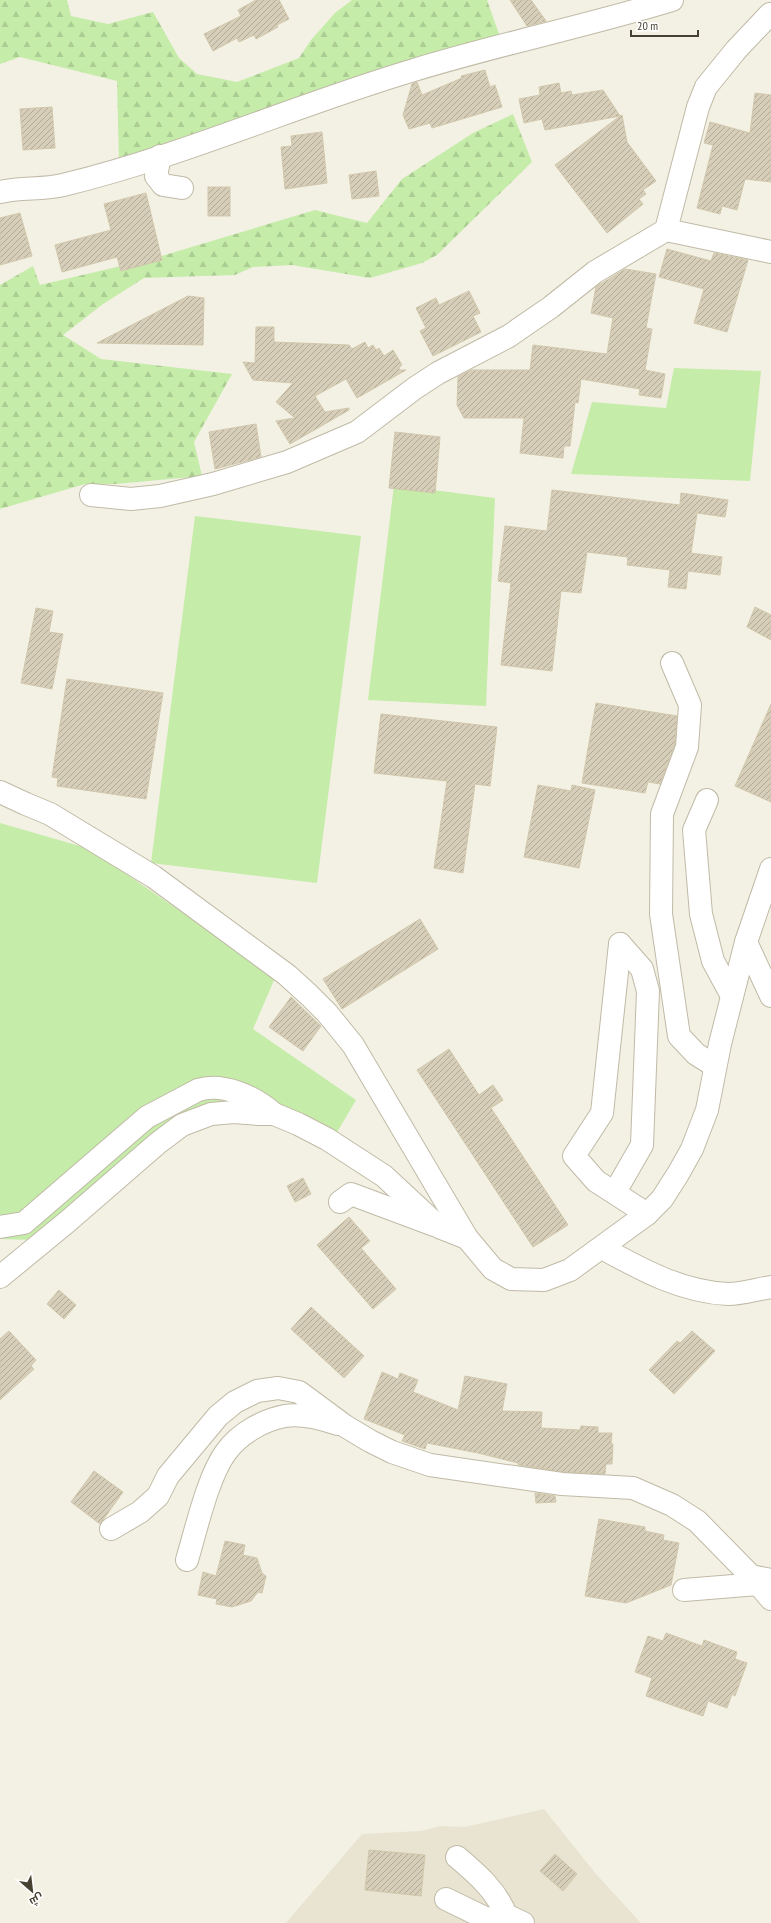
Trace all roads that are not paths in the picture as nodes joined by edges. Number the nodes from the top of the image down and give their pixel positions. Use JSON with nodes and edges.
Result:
{"nodes":[{"id":1,"x":672,"y":0,"type":"edge"},
{"id":2,"x":768,"y":10,"type":"edge"},
{"id":3,"x":160,"y":156,"type":"junction"},
{"id":4,"x":182,"y":188,"type":"dead end"},
{"id":5,"x":0,"y":192,"type":"edge"},
{"id":6,"x":666,"y":230,"type":"junction"},
{"id":7,"x":771,"y":252,"type":"edge"},
{"id":8,"x":91,"y":495,"type":"dead end"},
{"id":9,"x":672,"y":663,"type":"dead end"},
{"id":10,"x":0,"y":792,"type":"edge"},
{"id":11,"x":707,"y":800,"type":"dead end"},
{"id":12,"x":771,"y":869,"type":"edge"},
{"id":13,"x":746,"y":942,"type":"junction"},
{"id":14,"x":732,"y":996,"type":"junction"},
{"id":15,"x":771,"y":996,"type":"edge"},
{"id":16,"x":715,"y":1066,"type":"junction"},
{"id":17,"x":274,"y":1114,"type":"junction"},
{"id":18,"x":615,"y":1192,"type":"junction"},
{"id":19,"x":340,"y":1202,"type":"dead end"},
{"id":20,"x":647,"y":1214,"type":"junction"},
{"id":21,"x":0,"y":1226,"type":"edge"},
{"id":22,"x":439,"y":1226,"type":"junction"},
{"id":23,"x":467,"y":1238,"type":"junction"},
{"id":24,"x":602,"y":1248,"type":"junction"},
{"id":25,"x":0,"y":1277,"type":"edge"},
{"id":26,"x":771,"y":1287,"type":"edge"},
{"id":27,"x":345,"y":1426,"type":"junction"},
{"id":28,"x":111,"y":1529,"type":"dead end"},
{"id":29,"x":187,"y":1560,"type":"dead end"},
{"id":30,"x":763,"y":1585,"type":"edge"},
{"id":31,"x":684,"y":1590,"type":"dead end"},
{"id":32,"x":457,"y":1857,"type":"dead end"},
{"id":33,"x":446,"y":1899,"type":"dead end"},
{"id":34,"x":514,"y":1919,"type":"edge"}],
"edges":[{"from":1,"to":3,"type":"street"},
{"from":2,"to":6,"type":"street"},
{"from":3,"to":4,"type":"street"},
{"from":3,"to":5,"type":"street"},
{"from":6,"to":7,"type":"street"},
{"from":6,"to":8,"type":"street"},
{"from":9,"to":16,"type":"street"},
{"from":10,"to":23,"type":"street"},
{"from":11,"to":14,"type":"street"},
{"from":12,"to":13,"type":"street"},
{"from":13,"to":14,"type":"street"},
{"from":13,"to":15,"type":"street"},
{"from":14,"to":16,"type":"street"},
{"from":16,"to":20,"type":"street"},
{"from":17,"to":21,"type":"street"},
{"from":17,"to":22,"type":"street"},
{"from":17,"to":25,"type":"street"},
{"from":18,"to":18,"type":"street"},
{"from":18,"to":20,"type":"street"},
{"from":19,"to":22,"type":"street"},
{"from":20,"to":24,"type":"street"},
{"from":22,"to":23,"type":"street"},
{"from":23,"to":24,"type":"street"},
{"from":24,"to":26,"type":"street"},
{"from":27,"to":28,"type":"street"},
{"from":27,"to":29,"type":"street"},
{"from":27,"to":30,"type":"street"},
{"from":30,"to":31,"type":"street"},
{"from":32,"to":34,"type":"street"},
{"from":33,"to":34,"type":"street"}]}
